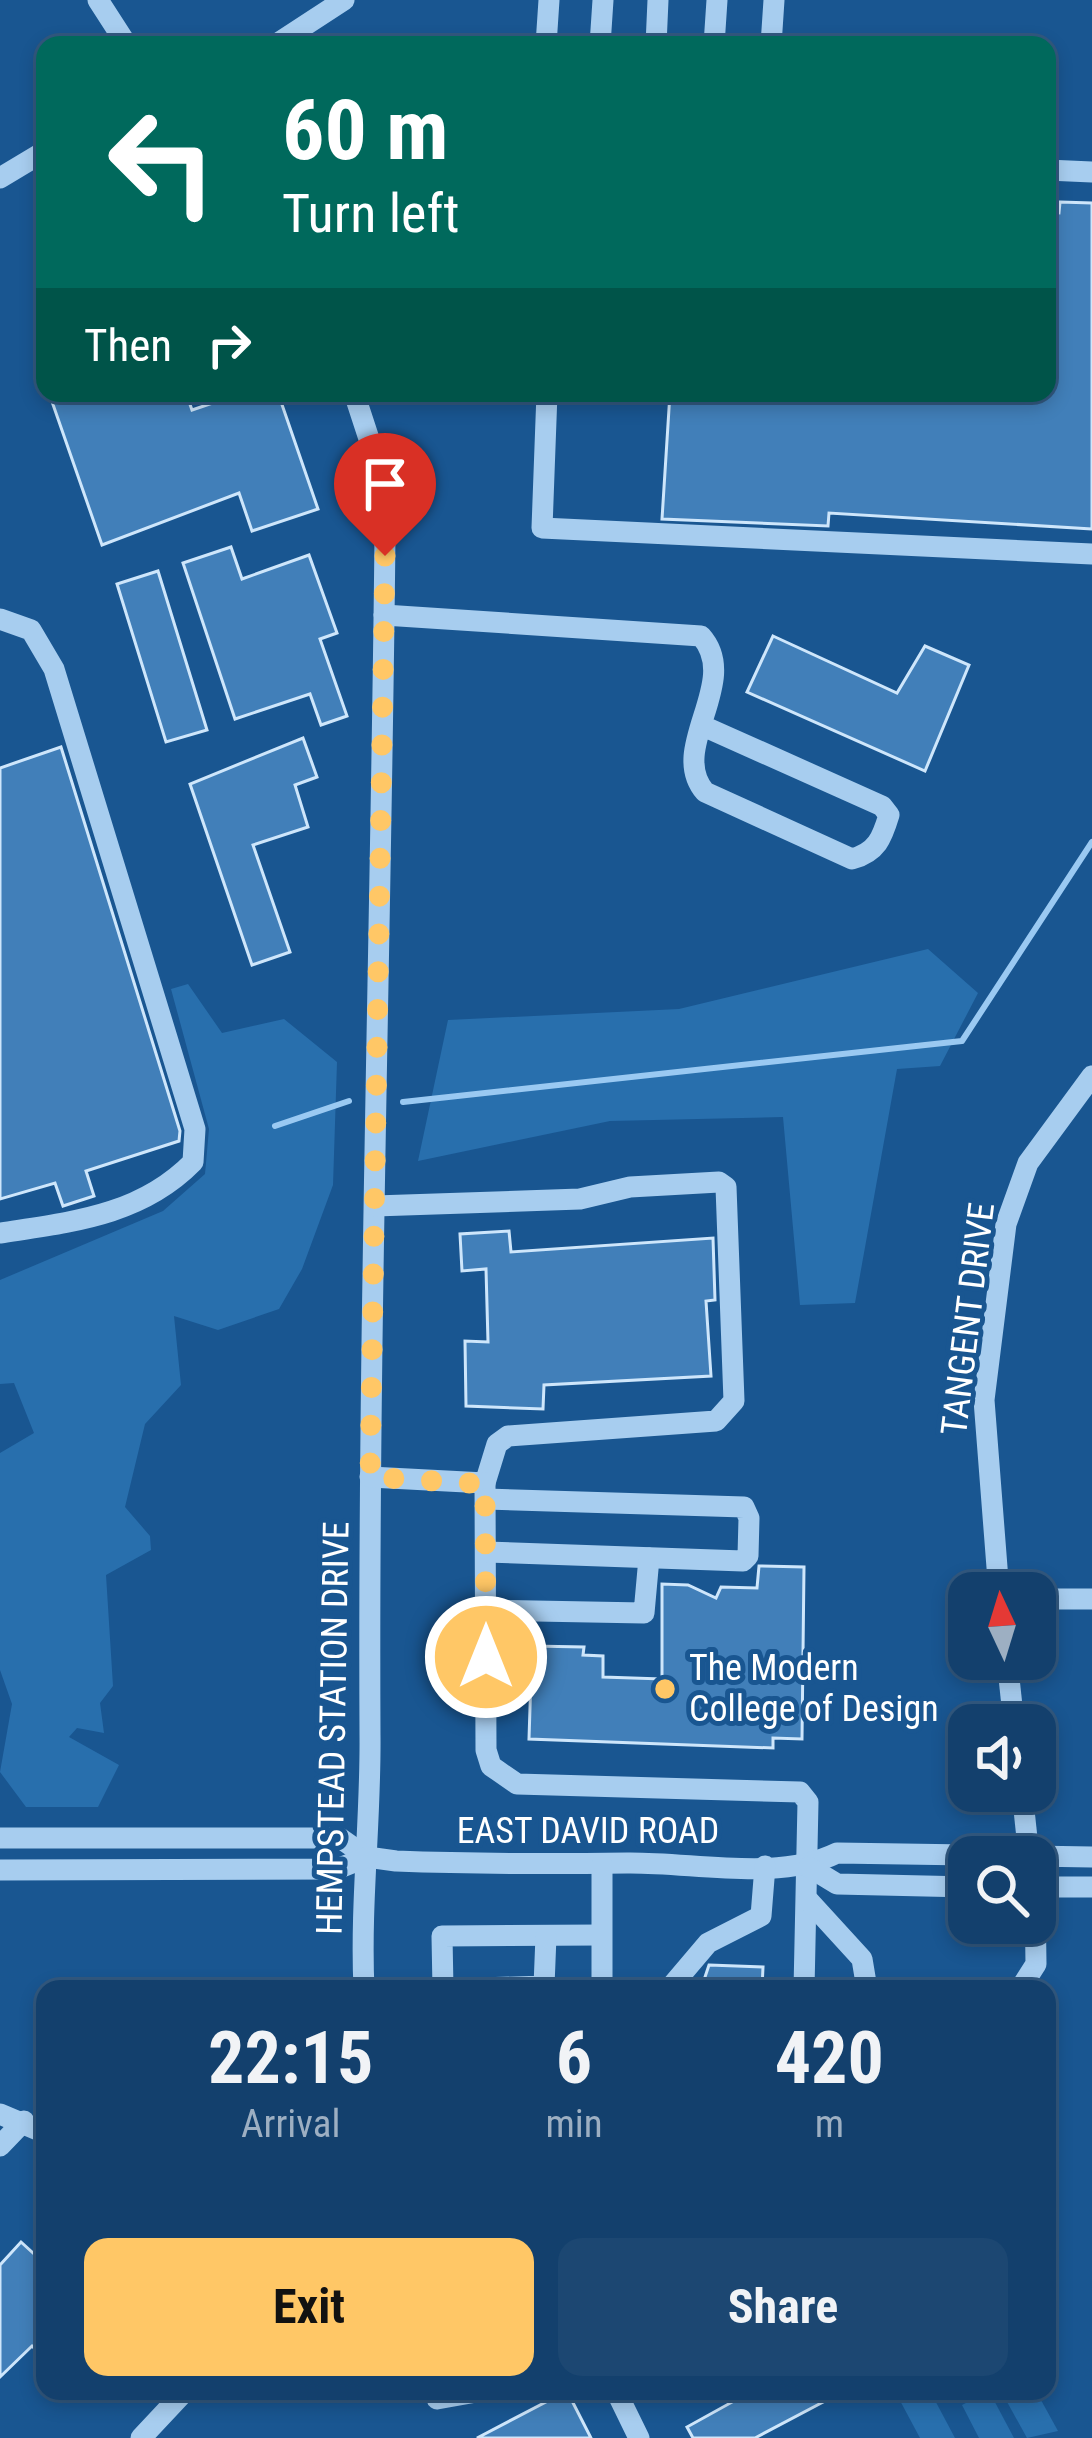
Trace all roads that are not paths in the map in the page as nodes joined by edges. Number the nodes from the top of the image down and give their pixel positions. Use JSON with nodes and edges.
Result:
{"nodes":[{"id":1,"x":98,"y":0,"type":"edge"},
{"id":2,"x":344,"y":0,"type":"edge"},
{"id":3,"x":548,"y":0,"type":"edge"},
{"id":4,"x":603,"y":0,"type":"edge"},
{"id":5,"x":658,"y":0,"type":"edge"},
{"id":6,"x":717,"y":0,"type":"edge"},
{"id":7,"x":773,"y":0,"type":"edge"},
{"id":8,"x":121,"y":36,"type":"edge"},
{"id":9,"x":288,"y":36,"type":"edge"},
{"id":10,"x":546,"y":36,"type":"edge"},
{"id":11,"x":601,"y":36,"type":"edge"},
{"id":12,"x":656,"y":36,"type":"edge"},
{"id":13,"x":715,"y":36,"type":"edge"},
{"id":14,"x":772,"y":36,"type":"edge"},
{"id":15,"x":36,"y":156,"type":"edge"},
{"id":16,"x":1056,"y":170,"type":"edge"},
{"id":17,"x":1092,"y":172,"type":"edge"},
{"id":18,"x":0,"y":178,"type":"edge"},
{"id":19,"x":356,"y":402,"type":"edge"},
{"id":20,"x":548,"y":402,"type":"edge"},
{"id":21,"x":1092,"y":554,"type":"edge"},
{"id":22,"x":384,"y":615,"type":"junction"},
{"id":23,"x":0,"y":619,"type":"edge"},
{"id":24,"x":703,"y":726,"type":"junction"},
{"id":25,"x":1092,"y":1076,"type":"edge"},
{"id":26,"x":375,"y":1206,"type":"junction"},
{"id":27,"x":0,"y":1233,"type":"edge"},
{"id":28,"x":370,"y":1477,"type":"junction"},
{"id":29,"x":486,"y":1491,"type":"junction"},
{"id":30,"x":487,"y":1552,"type":"junction"},
{"id":31,"x":649,"y":1558,"type":"junction"},
{"id":32,"x":997,"y":1572,"type":"edge"},
{"id":33,"x":1056,"y":1599,"type":"edge"},
{"id":34,"x":1092,"y":1599,"type":"edge"},
{"id":35,"x":486,"y":1610,"type":"junction"},
{"id":36,"x":0,"y":1838,"type":"edge"},
{"id":37,"x":948,"y":1855,"type":"edge"},
{"id":38,"x":367,"y":1857,"type":"junction"},
{"id":39,"x":1056,"y":1857,"type":"edge"},
{"id":40,"x":1092,"y":1857,"type":"edge"},
{"id":41,"x":602,"y":1865,"type":"junction"},
{"id":42,"x":765,"y":1866,"type":"junction"},
{"id":43,"x":808,"y":1867,"type":"junction"},
{"id":44,"x":0,"y":1870,"type":"edge"},
{"id":45,"x":948,"y":1887,"type":"edge"},
{"id":46,"x":1092,"y":1887,"type":"edge"},
{"id":47,"x":1056,"y":1890,"type":"edge"},
{"id":48,"x":809,"y":1901,"type":"junction"},
{"id":49,"x":545,"y":1936,"type":"junction"},
{"id":50,"x":602,"y":1936,"type":"junction"},
{"id":51,"x":1036,"y":1944,"type":"edge"},
{"id":52,"x":364,"y":1980,"type":"edge"},
{"id":53,"x":442,"y":1980,"type":"edge"},
{"id":54,"x":544,"y":1980,"type":"edge"},
{"id":55,"x":602,"y":1980,"type":"edge"},
{"id":56,"x":677,"y":1980,"type":"edge"},
{"id":57,"x":805,"y":1980,"type":"edge"},
{"id":58,"x":866,"y":1980,"type":"edge"},
{"id":59,"x":1026,"y":1980,"type":"edge"},
{"id":60,"x":0,"y":2114,"type":"edge"},
{"id":61,"x":24,"y":2121,"type":"junction"},
{"id":62,"x":36,"y":2128,"type":"edge"},
{"id":63,"x":0,"y":2146,"type":"edge"},
{"id":64,"x":177,"y":2400,"type":"edge"},
{"id":65,"x":620,"y":2400,"type":"edge"},
{"id":66,"x":141,"y":2438,"type":"edge"},
{"id":67,"x":639,"y":2438,"type":"edge"}],
"edges":[{"from":1,"to":8,"type":"street"},
{"from":2,"to":9,"type":"street"},
{"from":3,"to":10,"type":"street"},
{"from":4,"to":11,"type":"street"},
{"from":5,"to":12,"type":"street"},
{"from":6,"to":13,"type":"street"},
{"from":7,"to":14,"type":"street"},
{"from":15,"to":18,"type":"street"},
{"from":16,"to":17,"type":"street"},
{"from":19,"to":22,"type":"street","name":"HEMPSTEAD STATION DRIVE"},
{"from":20,"to":21,"type":"street"},
{"from":22,"to":24,"type":"street"},
{"from":22,"to":26,"type":"street","name":"HEMPSTEAD STATION DRIVE"},
{"from":23,"to":27,"type":"street"},
{"from":24,"to":24,"type":"street"},
{"from":25,"to":32,"type":"street","name":"TANGENT DRIVE"},
{"from":26,"to":28,"type":"street","name":"HEMPSTEAD STATION DRIVE"},
{"from":26,"to":29,"type":"street"},
{"from":28,"to":29,"type":"street"},
{"from":28,"to":38,"type":"street","name":"HEMPSTEAD STATION DRIVE"},
{"from":29,"to":30,"type":"street"},
{"from":29,"to":31,"type":"street"},
{"from":30,"to":31,"type":"street"},
{"from":30,"to":35,"type":"street"},
{"from":31,"to":35,"type":"street"},
{"from":33,"to":34,"type":"street"},
{"from":35,"to":43,"type":"street"},
{"from":36,"to":38,"type":"street","name":"EAST DAVID ROAD"},
{"from":37,"to":43,"type":"street","name":"EAST DAVID ROAD"},
{"from":38,"to":41,"type":"street","name":"EAST DAVID ROAD"},
{"from":38,"to":44,"type":"street","name":"EAST DAVID ROAD"},
{"from":38,"to":52,"type":"street","name":"HEMPSTEAD STATION DRIVE"},
{"from":39,"to":40,"type":"street","name":"EAST DAVID ROAD"},
{"from":41,"to":42,"type":"street","name":"EAST DAVID ROAD"},
{"from":41,"to":50,"type":"street"},
{"from":42,"to":43,"type":"street","name":"EAST DAVID ROAD"},
{"from":42,"to":56,"type":"street"},
{"from":43,"to":45,"type":"street","name":"EAST DAVID ROAD"},
{"from":43,"to":48,"type":"street"},
{"from":46,"to":47,"type":"street"},
{"from":48,"to":57,"type":"street"},
{"from":48,"to":58,"type":"street"},
{"from":49,"to":50,"type":"street"},
{"from":49,"to":53,"type":"street"},
{"from":49,"to":54,"type":"street"},
{"from":50,"to":55,"type":"street"},
{"from":51,"to":59,"type":"street"},
{"from":60,"to":61,"type":"street"},
{"from":61,"to":62,"type":"street"},
{"from":61,"to":63,"type":"street"},
{"from":64,"to":66,"type":"street"},
{"from":65,"to":67,"type":"street"}]}
